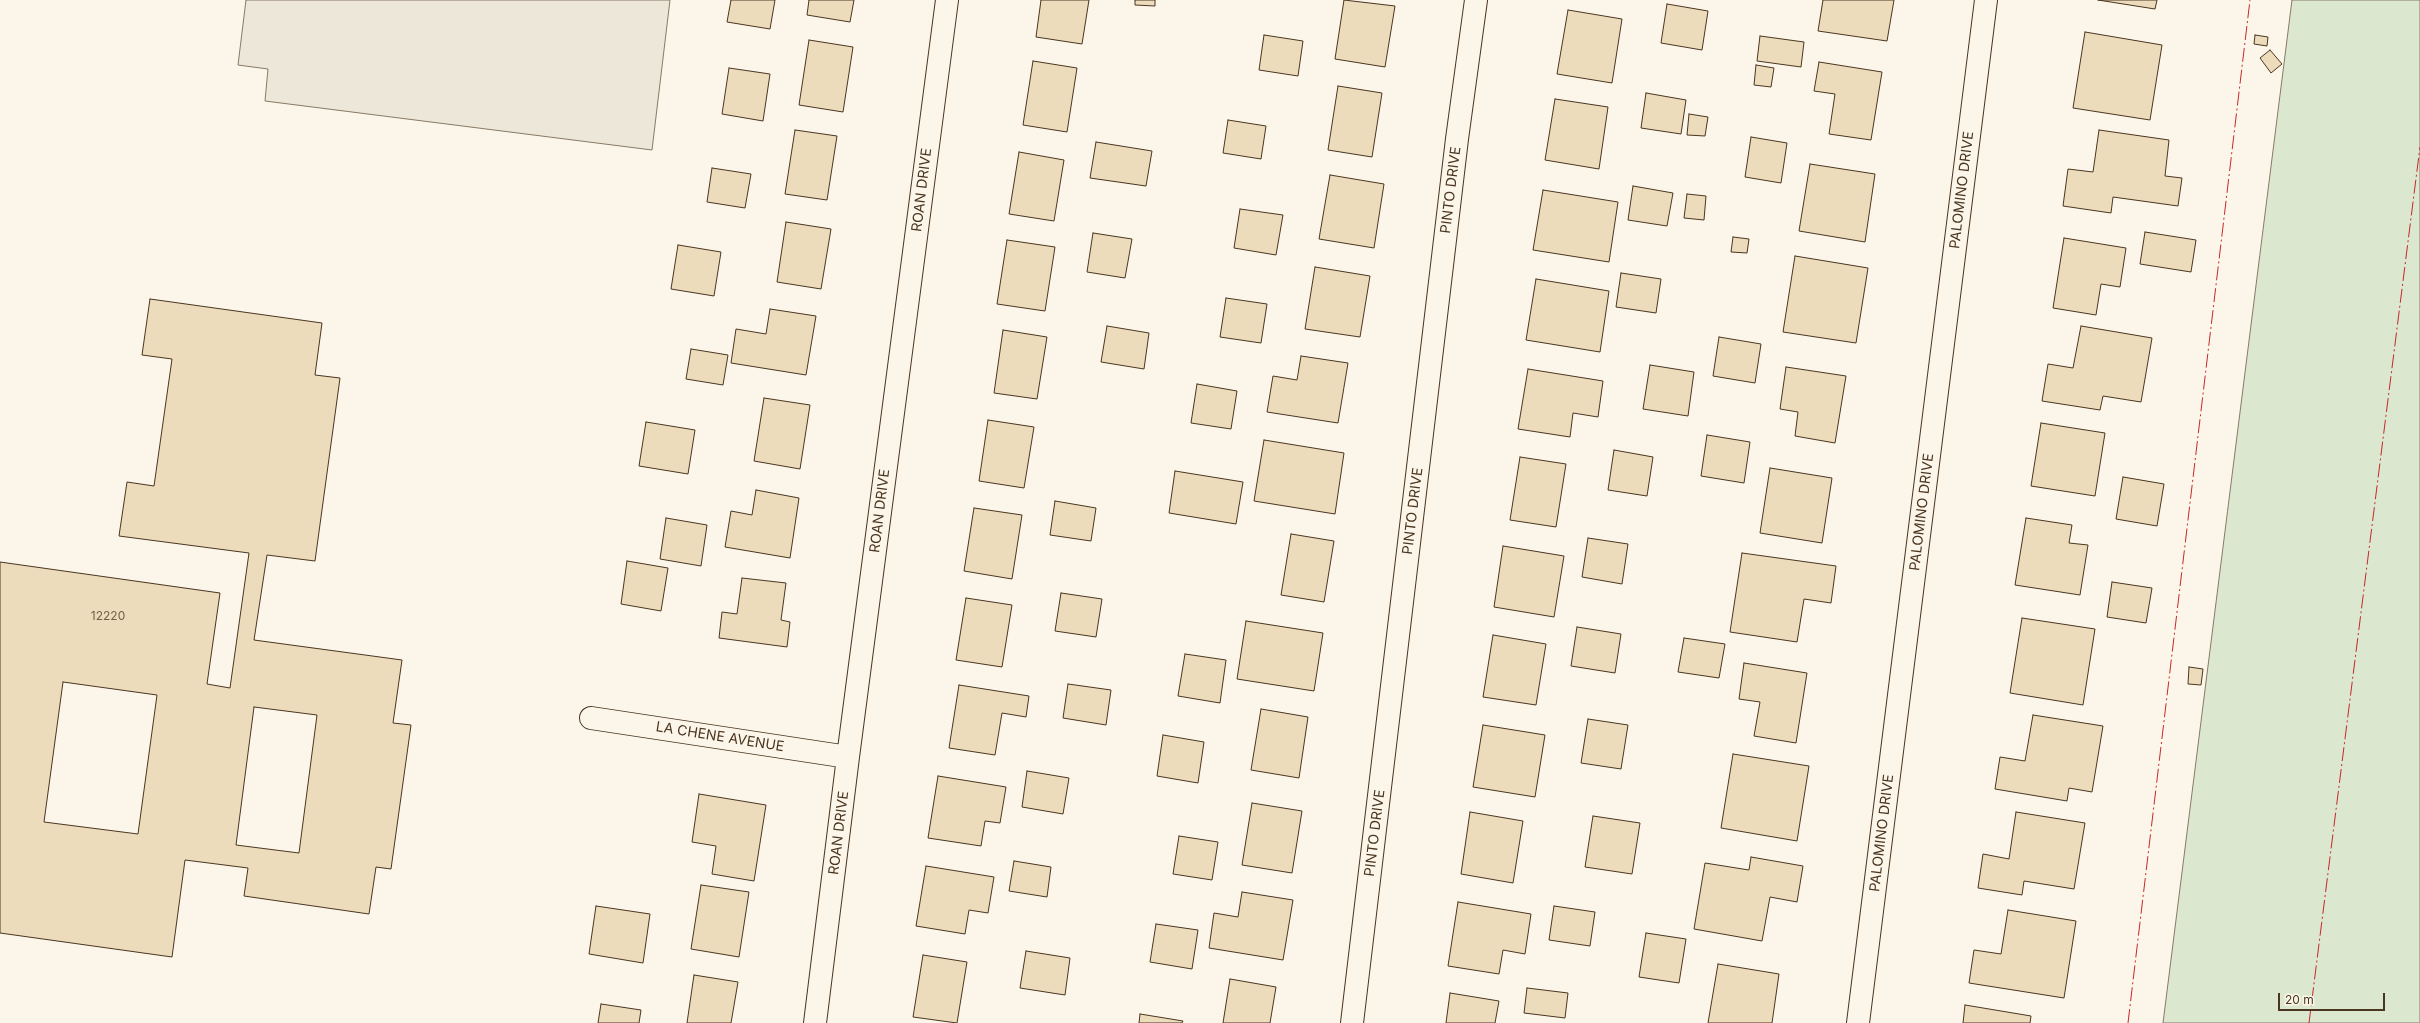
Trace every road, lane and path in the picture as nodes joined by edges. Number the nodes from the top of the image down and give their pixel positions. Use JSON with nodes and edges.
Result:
{"nodes":[{"id":1,"x":948,"y":0,"type":"edge"},
{"id":2,"x":1476,"y":0,"type":"edge"},
{"id":3,"x":1986,"y":0,"type":"edge"},
{"id":4,"x":591,"y":718,"type":"dead end"},
{"id":5,"x":848,"y":757,"type":"junction"},
{"id":6,"x":815,"y":1023,"type":"edge"},
{"id":7,"x":1352,"y":1023,"type":"edge"},
{"id":8,"x":1858,"y":1023,"type":"edge"}],
"edges":[{"from":1,"to":5,"type":"street","name":"ROAN DRIVE"},
{"from":2,"to":7,"type":"street","name":"PINTO DRIVE"},
{"from":3,"to":8,"type":"street","name":"PALOMINO DRIVE"},
{"from":4,"to":5,"type":"street","name":"LA CHENE AVENUE"},
{"from":5,"to":6,"type":"street","name":"ROAN DRIVE"}]}
